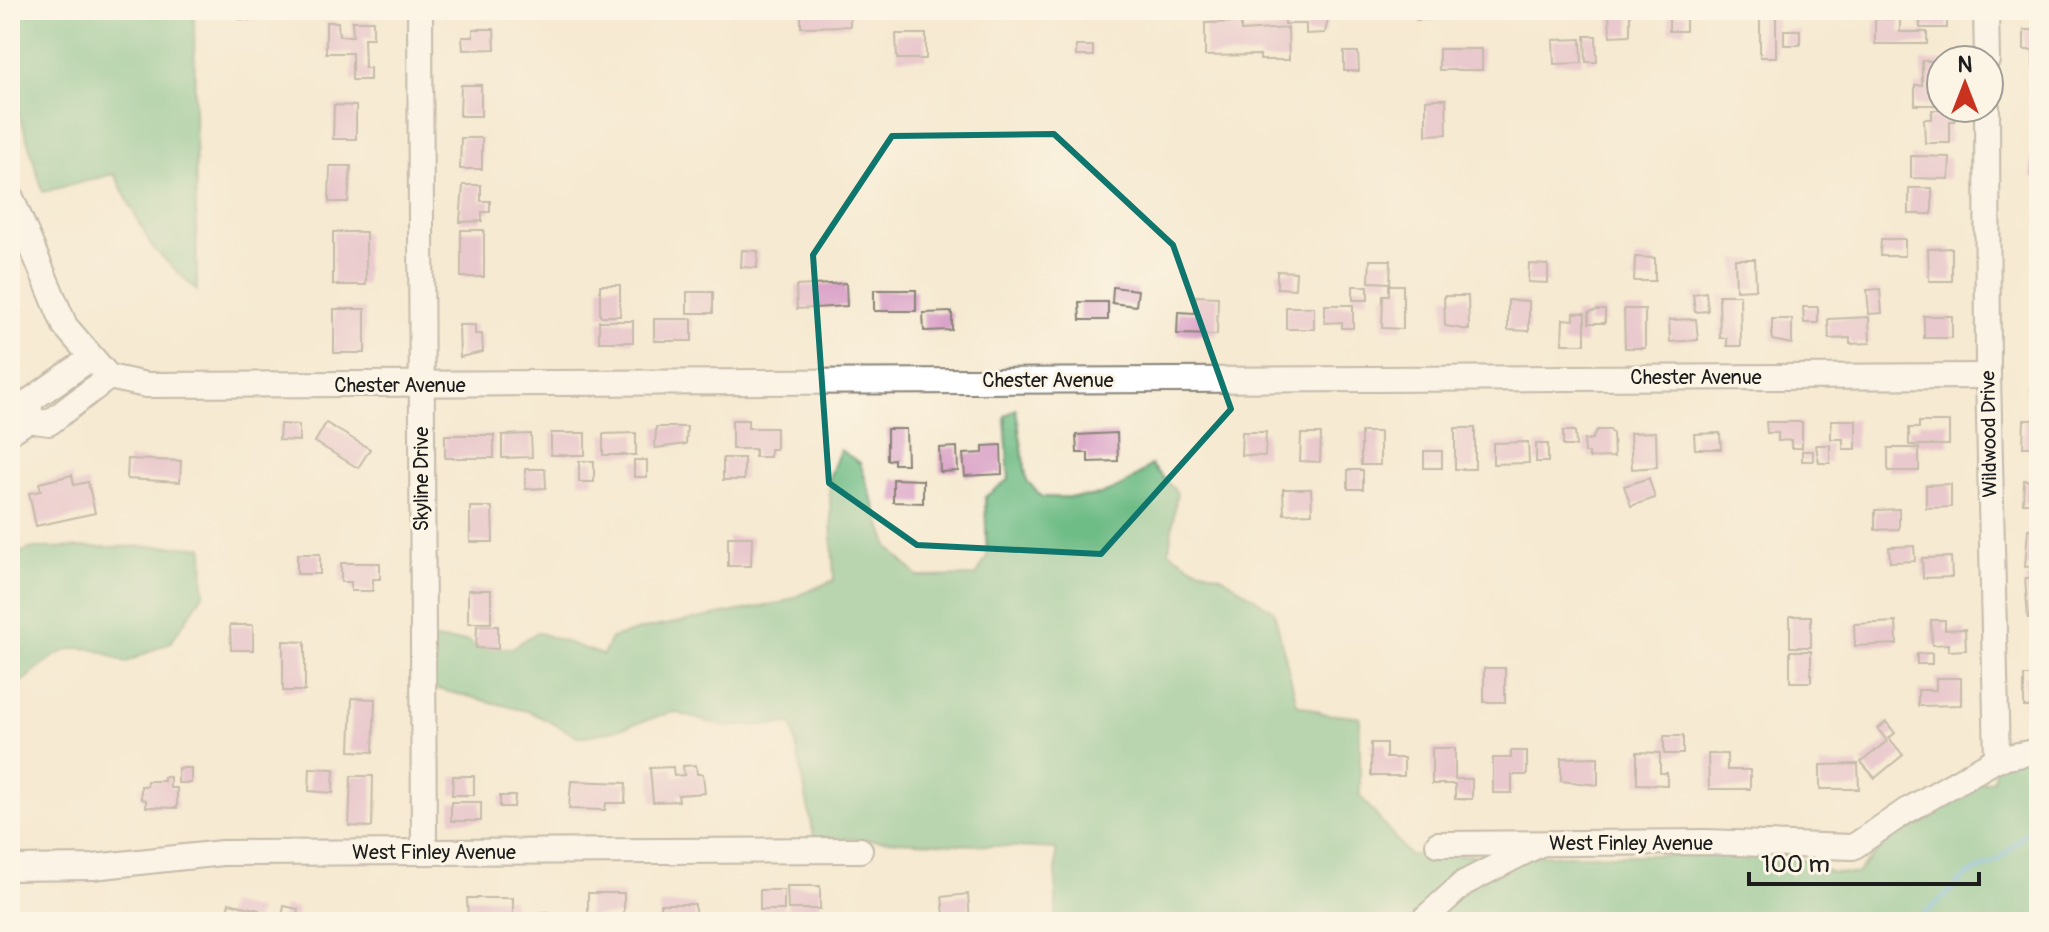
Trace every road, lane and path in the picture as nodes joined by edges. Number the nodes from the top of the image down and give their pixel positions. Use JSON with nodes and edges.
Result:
{"nodes":[{"id":1,"x":420,"y":10,"type":"edge"},
{"id":2,"x":1986,"y":10,"type":"edge"},
{"id":3,"x":1987,"y":44,"type":"edge"},
{"id":4,"x":1987,"y":124,"type":"edge"},
{"id":5,"x":10,"y":195,"type":"edge"},
{"id":6,"x":91,"y":358,"type":"junction"},
{"id":7,"x":1988,"y":376,"type":"junction"},
{"id":8,"x":109,"y":377,"type":"junction"},
{"id":9,"x":421,"y":386,"type":"junction"},
{"id":10,"x":19,"y":426,"type":"edge"},
{"id":11,"x":2039,"y":751,"type":"edge"},
{"id":12,"x":1997,"y":759,"type":"junction"},
{"id":13,"x":1544,"y":842,"type":"junction"},
{"id":14,"x":1438,"y":844,"type":"dead end"},
{"id":15,"x":860,"y":850,"type":"dead end"},
{"id":16,"x":424,"y":852,"type":"junction"},
{"id":17,"x":10,"y":868,"type":"edge"},
{"id":18,"x":1421,"y":922,"type":"edge"}],
"edges":[{"from":1,"to":9,"type":"street","name":"Skyline Drive"},
{"from":2,"to":3,"type":"street"},
{"from":4,"to":7,"type":"street","name":"Wildwood Drive"},
{"from":5,"to":6,"type":"street"},
{"from":6,"to":8,"type":"street"},
{"from":6,"to":10,"type":"street"},
{"from":7,"to":9,"type":"street","name":"Chester Avenue"},
{"from":7,"to":12,"type":"street","name":"Wildwood Drive"},
{"from":8,"to":9,"type":"street","name":"Chester Avenue"},
{"from":8,"to":10,"type":"street"},
{"from":9,"to":16,"type":"street","name":"Skyline Drive"},
{"from":11,"to":12,"type":"street","name":"West Finley Avenue"},
{"from":12,"to":13,"type":"street","name":"West Finley Avenue"},
{"from":13,"to":14,"type":"street","name":"West Finley Avenue"},
{"from":13,"to":18,"type":"street"},
{"from":15,"to":16,"type":"street","name":"West Finley Avenue"},
{"from":16,"to":17,"type":"street","name":"West Finley Avenue"}]}
